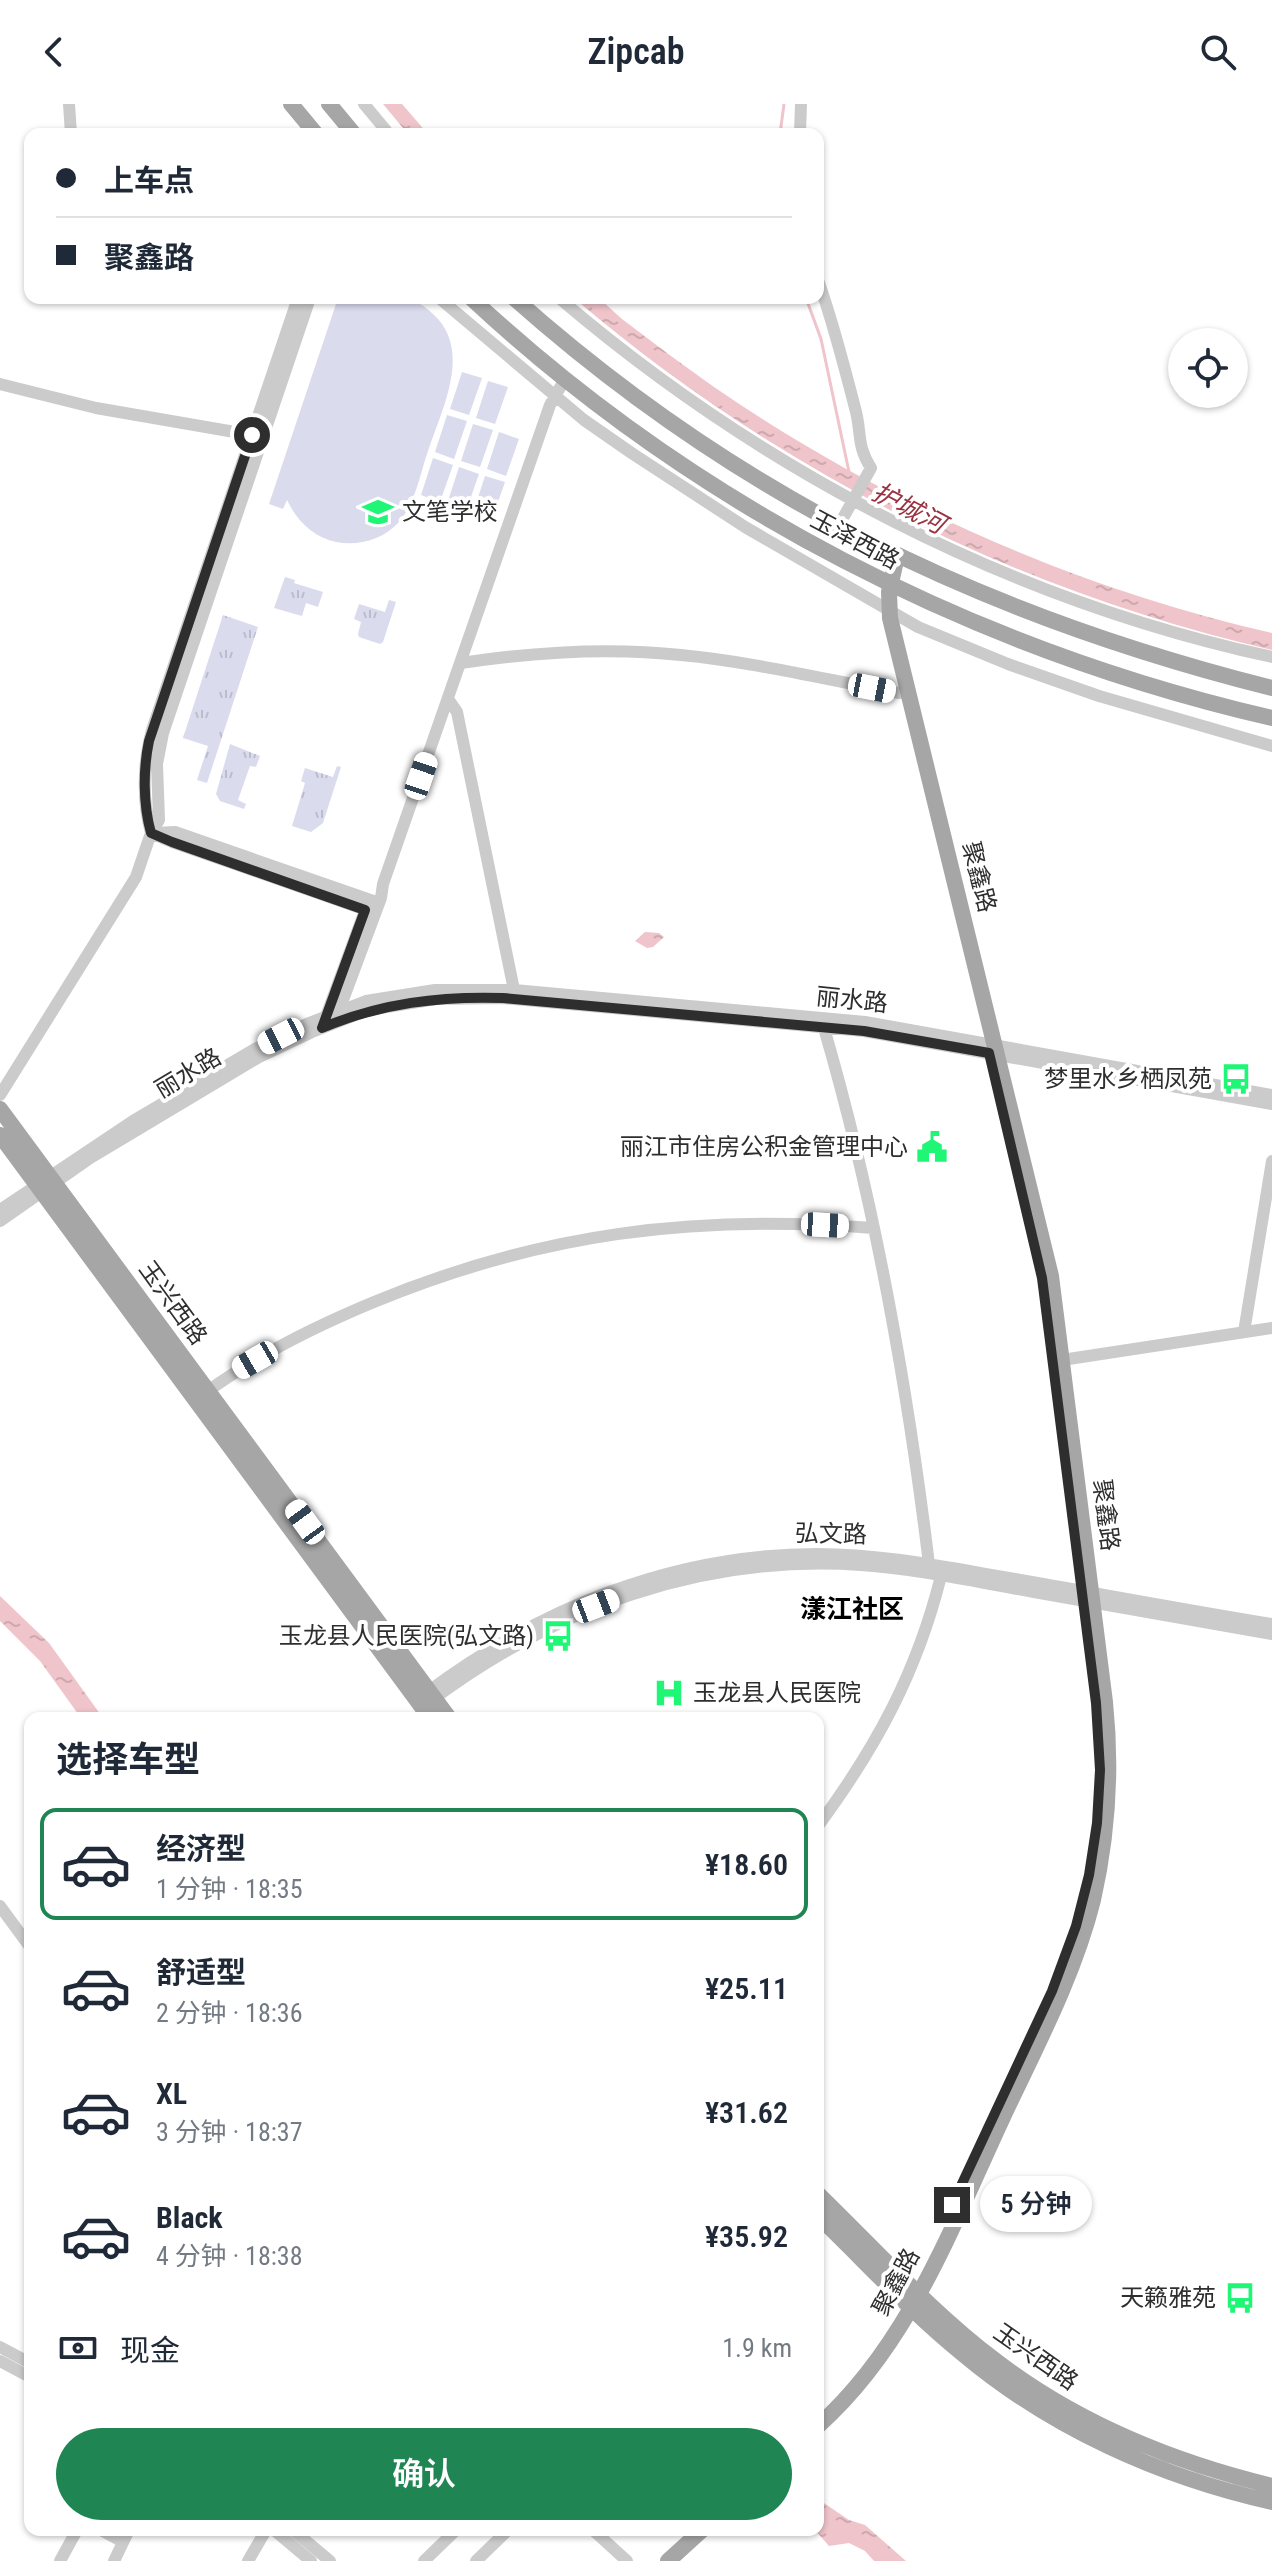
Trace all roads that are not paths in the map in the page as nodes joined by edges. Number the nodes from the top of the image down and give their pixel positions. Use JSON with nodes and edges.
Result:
{"nodes":[{"id":1,"x":69,"y":104,"type":"edge"},
{"id":2,"x":291,"y":104,"type":"edge"},
{"id":3,"x":329,"y":104,"type":"edge"},
{"id":4,"x":364,"y":104,"type":"edge"},
{"id":5,"x":801,"y":104,"type":"edge"},
{"id":6,"x":71,"y":128,"type":"edge"},
{"id":7,"x":309,"y":128,"type":"edge"},
{"id":8,"x":349,"y":128,"type":"edge"},
{"id":9,"x":384,"y":128,"type":"edge"},
{"id":10,"x":800,"y":128,"type":"edge"},
{"id":11,"x":824,"y":297,"type":"edge"},
{"id":12,"x":296,"y":304,"type":"edge"},
{"id":13,"x":308,"y":304,"type":"edge"},
{"id":14,"x":446,"y":304,"type":"edge"},
{"id":15,"x":478,"y":304,"type":"edge"},
{"id":16,"x":521,"y":304,"type":"edge"},
{"id":17,"x":566,"y":304,"type":"edge"},
{"id":18,"x":565,"y":379,"type":"junction"},
{"id":19,"x":0,"y":384,"type":"edge"},
{"id":20,"x":554,"y":395,"type":"junction"},
{"id":21,"x":252,"y":435,"type":"junction"},
{"id":22,"x":854,"y":499,"type":"junction"},
{"id":23,"x":838,"y":527,"type":"junction"},
{"id":24,"x":893,"y":554,"type":"junction"},
{"id":25,"x":886,"y":583,"type":"junction"},
{"id":26,"x":885,"y":608,"type":"junction"},
{"id":27,"x":1272,"y":657,"type":"edge"},
{"id":28,"x":461,"y":663,"type":"junction"},
{"id":29,"x":1272,"y":688,"type":"edge"},
{"id":30,"x":899,"y":693,"type":"junction"},
{"id":31,"x":448,"y":699,"type":"junction"},
{"id":32,"x":1272,"y":718,"type":"edge"},
{"id":33,"x":1272,"y":746,"type":"edge"},
{"id":34,"x":151,"y":833,"type":"junction"},
{"id":35,"x":372,"y":906,"type":"junction"},
{"id":36,"x":514,"y":990,"type":"junction"},
{"id":37,"x":331,"y":1019,"type":"junction"},
{"id":38,"x":824,"y":1028,"type":"junction"},
{"id":39,"x":992,"y":1049,"type":"junction"},
{"id":40,"x":0,"y":1095,"type":"edge"},
{"id":41,"x":1272,"y":1095,"type":"edge"},
{"id":42,"x":1272,"y":1104,"type":"edge"},
{"id":43,"x":0,"y":1109,"type":"edge"},
{"id":44,"x":0,"y":1135,"type":"edge"},
{"id":45,"x":1272,"y":1161,"type":"edge"},
{"id":46,"x":45,"y":1183,"type":"junction"},
{"id":47,"x":0,"y":1210,"type":"edge"},
{"id":48,"x":0,"y":1221,"type":"edge"},
{"id":49,"x":873,"y":1228,"type":"junction"},
{"id":50,"x":1272,"y":1328,"type":"edge"},
{"id":51,"x":1244,"y":1332,"type":"junction"},
{"id":52,"x":1062,"y":1360,"type":"junction"},
{"id":53,"x":208,"y":1391,"type":"junction"},
{"id":54,"x":929,"y":1564,"type":"junction"},
{"id":55,"x":941,"y":1576,"type":"junction"},
{"id":56,"x":1087,"y":1597,"type":"junction"},
{"id":57,"x":1272,"y":1624,"type":"edge"},
{"id":58,"x":1272,"y":1634,"type":"edge"},
{"id":59,"x":426,"y":1703,"type":"edge"},
{"id":60,"x":824,"y":1818,"type":"edge"},
{"id":61,"x":0,"y":1906,"type":"edge"},
{"id":62,"x":24,"y":1939,"type":"edge"},
{"id":63,"x":824,"y":2201,"type":"edge"},
{"id":64,"x":824,"y":2221,"type":"edge"},
{"id":65,"x":911,"y":2296,"type":"junction"},
{"id":66,"x":0,"y":2347,"type":"edge"},
{"id":67,"x":24,"y":2360,"type":"edge"},
{"id":68,"x":0,"y":2361,"type":"edge"},
{"id":69,"x":24,"y":2374,"type":"edge"},
{"id":70,"x":824,"y":2408,"type":"edge"},
{"id":71,"x":824,"y":2420,"type":"edge"},
{"id":72,"x":1272,"y":2486,"type":"edge"},
{"id":73,"x":1272,"y":2502,"type":"edge"},
{"id":74,"x":74,"y":2536,"type":"edge"},
{"id":75,"x":126,"y":2536,"type":"edge"},
{"id":76,"x":263,"y":2536,"type":"edge"},
{"id":77,"x":281,"y":2536,"type":"edge"},
{"id":78,"x":300,"y":2536,"type":"edge"},
{"id":79,"x":450,"y":2536,"type":"edge"},
{"id":80,"x":502,"y":2536,"type":"edge"},
{"id":81,"x":600,"y":2536,"type":"edge"},
{"id":82,"x":681,"y":2536,"type":"edge"},
{"id":83,"x":695,"y":2536,"type":"edge"},
{"id":84,"x":60,"y":2561,"type":"edge"},
{"id":85,"x":114,"y":2561,"type":"edge"},
{"id":86,"x":248,"y":2561,"type":"edge"},
{"id":87,"x":311,"y":2561,"type":"edge"},
{"id":88,"x":330,"y":2561,"type":"edge"},
{"id":89,"x":424,"y":2561,"type":"edge"},
{"id":90,"x":476,"y":2561,"type":"edge"},
{"id":91,"x":627,"y":2561,"type":"edge"},
{"id":92,"x":654,"y":2561,"type":"edge"},
{"id":93,"x":668,"y":2561,"type":"edge"}],
"edges":[{"from":1,"to":6,"type":"street"},
{"from":2,"to":7,"type":"main road"},
{"from":3,"to":8,"type":"main road"},
{"from":4,"to":9,"type":"street"},
{"from":5,"to":10,"type":"street"},
{"from":11,"to":22,"type":"street"},
{"from":12,"to":21,"type":"street"},
{"from":13,"to":34,"type":"street"},
{"from":14,"to":20,"type":"street"},
{"from":15,"to":18,"type":"main road","name":"玉泽西路"},
{"from":16,"to":23,"type":"main road","name":"玉泽西路"},
{"from":17,"to":22,"type":"street"},
{"from":18,"to":20,"type":"street"},
{"from":18,"to":25,"type":"main road","name":"玉泽西路"},
{"from":19,"to":21,"type":"street"},
{"from":20,"to":26,"type":"street"},
{"from":20,"to":28,"type":"street"},
{"from":21,"to":34,"type":"street"},
{"from":22,"to":23,"type":"street"},
{"from":22,"to":27,"type":"street"},
{"from":23,"to":24,"type":"main road","name":"玉泽西路"},
{"from":24,"to":25,"type":"main road","name":"聚鑫路"},
{"from":24,"to":29,"type":"main road","name":"玉泽西路"},
{"from":25,"to":26,"type":"main road","name":"聚鑫路"},
{"from":25,"to":32,"type":"main road","name":"玉泽西路"},
{"from":26,"to":30,"type":"main road","name":"聚鑫路"},
{"from":26,"to":33,"type":"street"},
{"from":26,"to":39,"type":"main road","name":"聚鑫路"},
{"from":28,"to":30,"type":"street"},
{"from":28,"to":31,"type":"street"},
{"from":30,"to":39,"type":"main road","name":"聚鑫路"},
{"from":31,"to":35,"type":"street"},
{"from":31,"to":36,"type":"street"},
{"from":34,"to":35,"type":"street"},
{"from":34,"to":40,"type":"street"},
{"from":35,"to":37,"type":"street"},
{"from":36,"to":37,"type":"street","name":"丽水路"},
{"from":36,"to":39,"type":"street","name":"丽水路"},
{"from":37,"to":38,"type":"street","name":"丽水路"},
{"from":37,"to":46,"type":"street","name":"丽水路"},
{"from":38,"to":39,"type":"street","name":"丽水路"},
{"from":38,"to":49,"type":"street"},
{"from":39,"to":41,"type":"street","name":"丽水路"},
{"from":39,"to":42,"type":"street","name":"丽水路"},
{"from":39,"to":52,"type":"main road","name":"聚鑫路"},
{"from":39,"to":56,"type":"main road","name":"聚鑫路"},
{"from":43,"to":46,"type":"main road","name":"玉兴西路"},
{"from":44,"to":46,"type":"main road","name":"玉兴西路"},
{"from":45,"to":51,"type":"street"},
{"from":46,"to":47,"type":"street","name":"丽水路"},
{"from":46,"to":48,"type":"street","name":"丽水路"},
{"from":46,"to":53,"type":"main road","name":"玉兴西路"},
{"from":46,"to":59,"type":"main road","name":"玉兴西路"},
{"from":49,"to":53,"type":"street"},
{"from":49,"to":54,"type":"street"},
{"from":50,"to":51,"type":"street"},
{"from":51,"to":52,"type":"street"},
{"from":52,"to":56,"type":"main road","name":"聚鑫路"},
{"from":53,"to":59,"type":"main road","name":"玉兴西路"},
{"from":54,"to":56,"type":"street","name":"弘文路"},
{"from":54,"to":59,"type":"street","name":"弘文路"},
{"from":55,"to":56,"type":"street","name":"弘文路"},
{"from":55,"to":59,"type":"street","name":"弘文路"},
{"from":55,"to":60,"type":"street"},
{"from":56,"to":57,"type":"street","name":"弘文路"},
{"from":56,"to":58,"type":"street","name":"弘文路"},
{"from":56,"to":65,"type":"main road","name":"聚鑫路"},
{"from":61,"to":62,"type":"street"},
{"from":63,"to":65,"type":"main road","name":"玉兴西路"},
{"from":64,"to":65,"type":"main road","name":"玉兴西路"},
{"from":65,"to":70,"type":"main road","name":"聚鑫路"},
{"from":65,"to":71,"type":"main road","name":"聚鑫路"},
{"from":65,"to":72,"type":"main road","name":"玉兴西路"},
{"from":65,"to":73,"type":"main road","name":"玉兴西路"},
{"from":66,"to":67,"type":"street"},
{"from":68,"to":69,"type":"street"},
{"from":74,"to":84,"type":"street"},
{"from":75,"to":85,"type":"street"},
{"from":76,"to":86,"type":"street"},
{"from":77,"to":87,"type":"street"},
{"from":78,"to":88,"type":"street"},
{"from":79,"to":89,"type":"street"},
{"from":80,"to":90,"type":"street"},
{"from":81,"to":91,"type":"street"},
{"from":82,"to":92,"type":"main road"},
{"from":83,"to":93,"type":"main road"}]}
